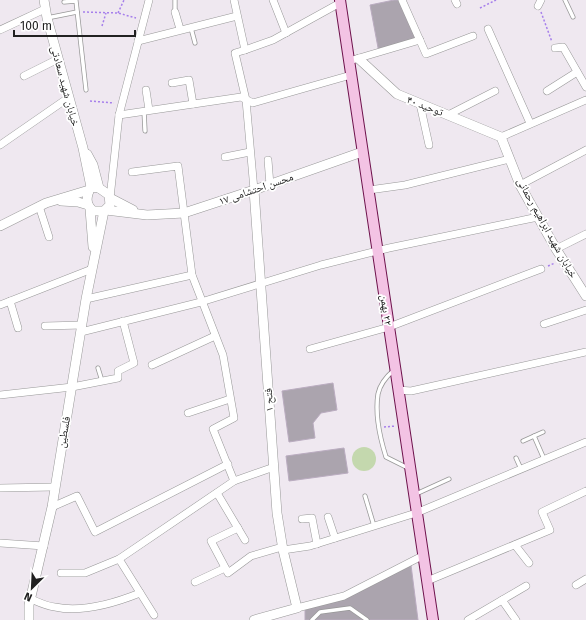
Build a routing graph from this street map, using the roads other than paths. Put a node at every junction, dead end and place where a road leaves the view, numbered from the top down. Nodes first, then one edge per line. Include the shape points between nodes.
1 (149, 0) edge
2 (175, 0) edge
3 (234, 0) edge
4 (273, 0) edge
5 (402, 0) edge
6 (566, 0) edge
7 (64, 2) dead end
8 (340, 2) edge
9 (45, 4) edge
10 (77, 12) junction
11 (175, 12) joint
12 (237, 16) junction
13 (573, 17) dead end
14 (47, 18) junction
15 (191, 26) junction
16 (180, 29) junction
17 (488, 29) dead end
18 (0, 30) edge
19 (286, 33) junction
20 (473, 36) dead end
21 (420, 40) junction
22 (138, 41) junction
23 (195, 43) dead end
24 (554, 48) road end
25 (245, 50) junction
26 (58, 58) junction
27 (354, 60) junction
28 (577, 72) junction
29 (24, 76) dead end
30 (351, 76) junction
31 (172, 83) dead end
32 (586, 87) edge
33 (86, 90) dead end
34 (146, 90) dead end
35 (495, 91) dead end
36 (547, 91) dead end
37 (68, 98) junction
38 (246, 100) junction
39 (586, 100) edge
40 (193, 104) junction
41 (420, 104) junction
42 (146, 111) junction
43 (448, 114) junction
44 (119, 115) junction
45 (530, 123) junction
46 (145, 131) dead end
47 (501, 137) junction
48 (0, 145) edge
49 (429, 145) dead end
50 (586, 150) edge
51 (250, 152) junction
52 (362, 152) junction
53 (225, 157) dead end
54 (510, 159) junction
55 (268, 160) dead end
56 (132, 172) dead end
57 (270, 185) junction
58 (520, 185) junction
59 (93, 188) junction
60 (254, 190) junction
61 (368, 190) junction
62 (110, 198) junction
63 (42, 204) junction
64 (89, 207) junction
65 (105, 211) junction
66 (184, 213) junction
67 (147, 215) junction
68 (538, 217) junction
69 (0, 226) edge
70 (586, 234) edge
71 (48, 237) dead end
72 (556, 249) junction
73 (378, 251) junction
74 (94, 257) junction
75 (541, 268) road end
76 (92, 269) junction
77 (192, 275) junction
78 (261, 283) junction
79 (586, 296) edge
80 (86, 299) junction
81 (10, 301) junction
82 (201, 302) junction
83 (0, 305) edge
84 (586, 310) edge
85 (123, 321) junction
86 (544, 324) dead end
87 (45, 326) dead end
88 (389, 327) junction
89 (18, 328) dead end
90 (82, 328) junction
91 (215, 336) junction
92 (310, 349) dead end
93 (586, 352) edge
94 (152, 365) dead end
95 (98, 368) dead end
96 (395, 370) junction
97 (102, 381) junction
98 (72, 387) junction
99 (398, 390) junction
100 (0, 394) edge
101 (230, 399) junction
102 (188, 413) dead end
103 (543, 432) dead end
104 (534, 436) junction
105 (524, 441) dead end
106 (586, 442) edge
107 (516, 458) dead end
108 (544, 460) junction
109 (228, 464) junction
110 (274, 467) junction
111 (409, 468) junction
112 (521, 469) junction
113 (449, 479) dead end
114 (234, 481) junction
115 (54, 487) junction
116 (0, 488) edge
117 (586, 491) edge
118 (217, 493) junction
119 (414, 495) junction
120 (365, 496) dead end
121 (52, 507) junction
122 (416, 513) junction
123 (328, 517) dead end
124 (302, 519) dead end
125 (374, 526) junction
126 (238, 528) junction
127 (335, 538) junction
128 (245, 540) dead end
129 (0, 544) edge
130 (317, 544) junction
131 (515, 545) junction
132 (44, 546) junction
133 (282, 548) junction
134 (424, 555) junction
135 (122, 556) junction
136 (529, 563) dead end
137 (225, 568) junction
138 (61, 573) dead end
139 (586, 579) edge
140 (426, 581) junction
141 (195, 582) dead end
142 (576, 585) dead end
143 (526, 586) dead end
144 (140, 593) junction
145 (502, 600) junction
146 (30, 602) junction
147 (297, 608) junction
148 (154, 615) dead end
149 (21, 620) edge
150 (29, 620) edge
151 (254, 620) edge
152 (312, 620) edge
153 (367, 620) edge
154 (433, 620) edge
155 (468, 620) edge
156 (516, 620) edge

1 - 22 street
2 - 11 lane
3 - 12 street
4 - 19 street
5 - 21 street
6 - 13 lane
7 - 10 lane via 76,1
8 - 19 street
8 - 27 main road, ٢٢ بهمن
9 - 14 street, خیابان شهید سعادتی
9 - 18 street
10 - 14 lane
10 - 33 lane
11 - 16 street
12 - 15 street
12 - 25 street
14 - 26 street, خیابان شهید سعادتی
15 - 16 street
15 - 23 lane
16 - 22 street
17 - 45 street
19 - 25 street via 260,46
20 - 21 street via 426,54
21 - 27 street
22 - 44 street
24 - 28 street via 562,47
25 - 38 street via 235,53
26 - 29 street
26 - 37 street, خیابان شهید سعادتی
27 - 30 main road, ٢٢ بهمن
27 - 41 street, توحید ۴۰ via 396,94
28 - 32 street
28 - 36 street
30 - 38 street via 253,103
30 - 52 main road, ٢٢ بهمن
31 - 40 street via 189,80
34 - 42 street
35 - 43 street
37 - 48 street
37 - 59 street, خیابان شهید سعادتی via 83,148 93,165
38 - 40 street via 241,96
38 - 51 street
39 - 45 street
40 - 42 street
41 - 43 street, توحید ۴۰
41 - 49 street
42 - 44 street
42 - 46 lane
43 - 47 street, توحید ۴۰
44 - 62 street
45 - 47 street
47 - 54 street, خیابان شهید ابراهیم رحمانی
50 - 58 street
51 - 53 street
51 - 60 street
52 - 57 street, محسن احتشامی ۱۷
52 - 61 main road, ٢٢ بهمن
54 - 58 street, خیابان شهید ابراهیم رحمانی
54 - 61 street via 405,185
55 - 57 street
56 - 66 street via 178,166
57 - 60 street, محسن احتشامی ۱۷
58 - 68 street, خیابان شهید ابراهیم رحمانی
59 - 62 street via 106,192
59 - 63 street
59 - 64 street via 87,197
60 - 66 street, محسن احتشامی ۱۷
60 - 78 street, فتح ۱
61 - 73 main road, ٢٢ بهمن
62 - 65 street via 110,205
62 - 67 street, محسن احتشامی ۱۷
63 - 64 street via 67,201
63 - 69 street
63 - 71 street
64 - 65 street via 96,212
64 - 74 street
65 - 67 street, محسن احتشامی ۱۷
65 - 74 street
66 - 67 street, محسن احتشامی ۱۷
66 - 77 street
68 - 72 street, خیابان شهید ابراهیم رحمانی
68 - 73 street
70 - 72 street
72 - 79 street, خیابان شهید ابراهیم رحمانی
73 - 78 street
73 - 88 main road, ٢٢ بهمن
74 - 76 street, فلسطین
75 - 88 street
76 - 80 street, فلسطین
76 - 81 street
77 - 80 street
77 - 82 street
78 - 82 street
78 - 110 street, فتح ۱
80 - 90 street, فلسطین
81 - 83 street
81 - 89 street
82 - 85 street
82 - 91 street
84 - 86 street
85 - 90 street
85 - 97 street via 134,363 118,372 118,378
87 - 90 street
88 - 92 street
88 - 96 main road, ٢٢ بهمن
90 - 98 street, فلسطین
91 - 94 street
91 - 101 street via 226,367
93 - 99 street via 411,391
95 - 97 lane
96 - 99 main road, ٢٢ بهمن
96 - 111 lane via 386,377 378,393 378,416 386,457
97 - 98 street
98 - 100 street
98 - 115 street, فلسطین
99 - 111 main road, ٢٢ بهمن
101 - 102 street
101 - 109 street via 234,418 212,429
103 - 104 lane
104 - 105 lane
104 - 108 lane
106 - 108 street
107 - 112 lane
108 - 112 street
109 - 114 street
109 - 121 street via 95,532 77,496
110 - 114 street
110 - 133 street, فتح ۱
111 - 119 main road, ٢٢ بهمن
112 - 122 street
113 - 119 lane
114 - 118 street
115 - 116 street
115 - 121 street, فلسطین
117 - 131 street via 542,512 550,530
118 - 126 street
118 - 135 street
119 - 122 main road, ٢٢ بهمن
120 - 125 lane
121 - 132 street, فلسطین
122 - 125 street
122 - 134 main road, ٢٢ بهمن
123 - 127 street
124 - 130 street via 312,518
125 - 127 street
126 - 128 street
126 - 137 street via 211,541
127 - 130 street
129 - 132 street
130 - 133 street
131 - 136 street
131 - 140 street
132 - 146 street, فلسطین
133 - 137 street via 251,556 228,573
133 - 147 street, فتح ۱
134 - 140 main road, ٢٢ بهمن
134 - 147 street via 344,596
135 - 138 street via 85,573
135 - 144 street
137 - 141 street
139 - 142 street
140 - 154 main road, ٢٢ بهمن
143 - 145 street
144 - 146 street via 108,603 76,608
144 - 148 street
145 - 155 street
145 - 156 street
146 - 149 street, فلسطین
146 - 150 street, فلسطین
147 - 151 street
152 - 153 lane via 320,612 350,608

